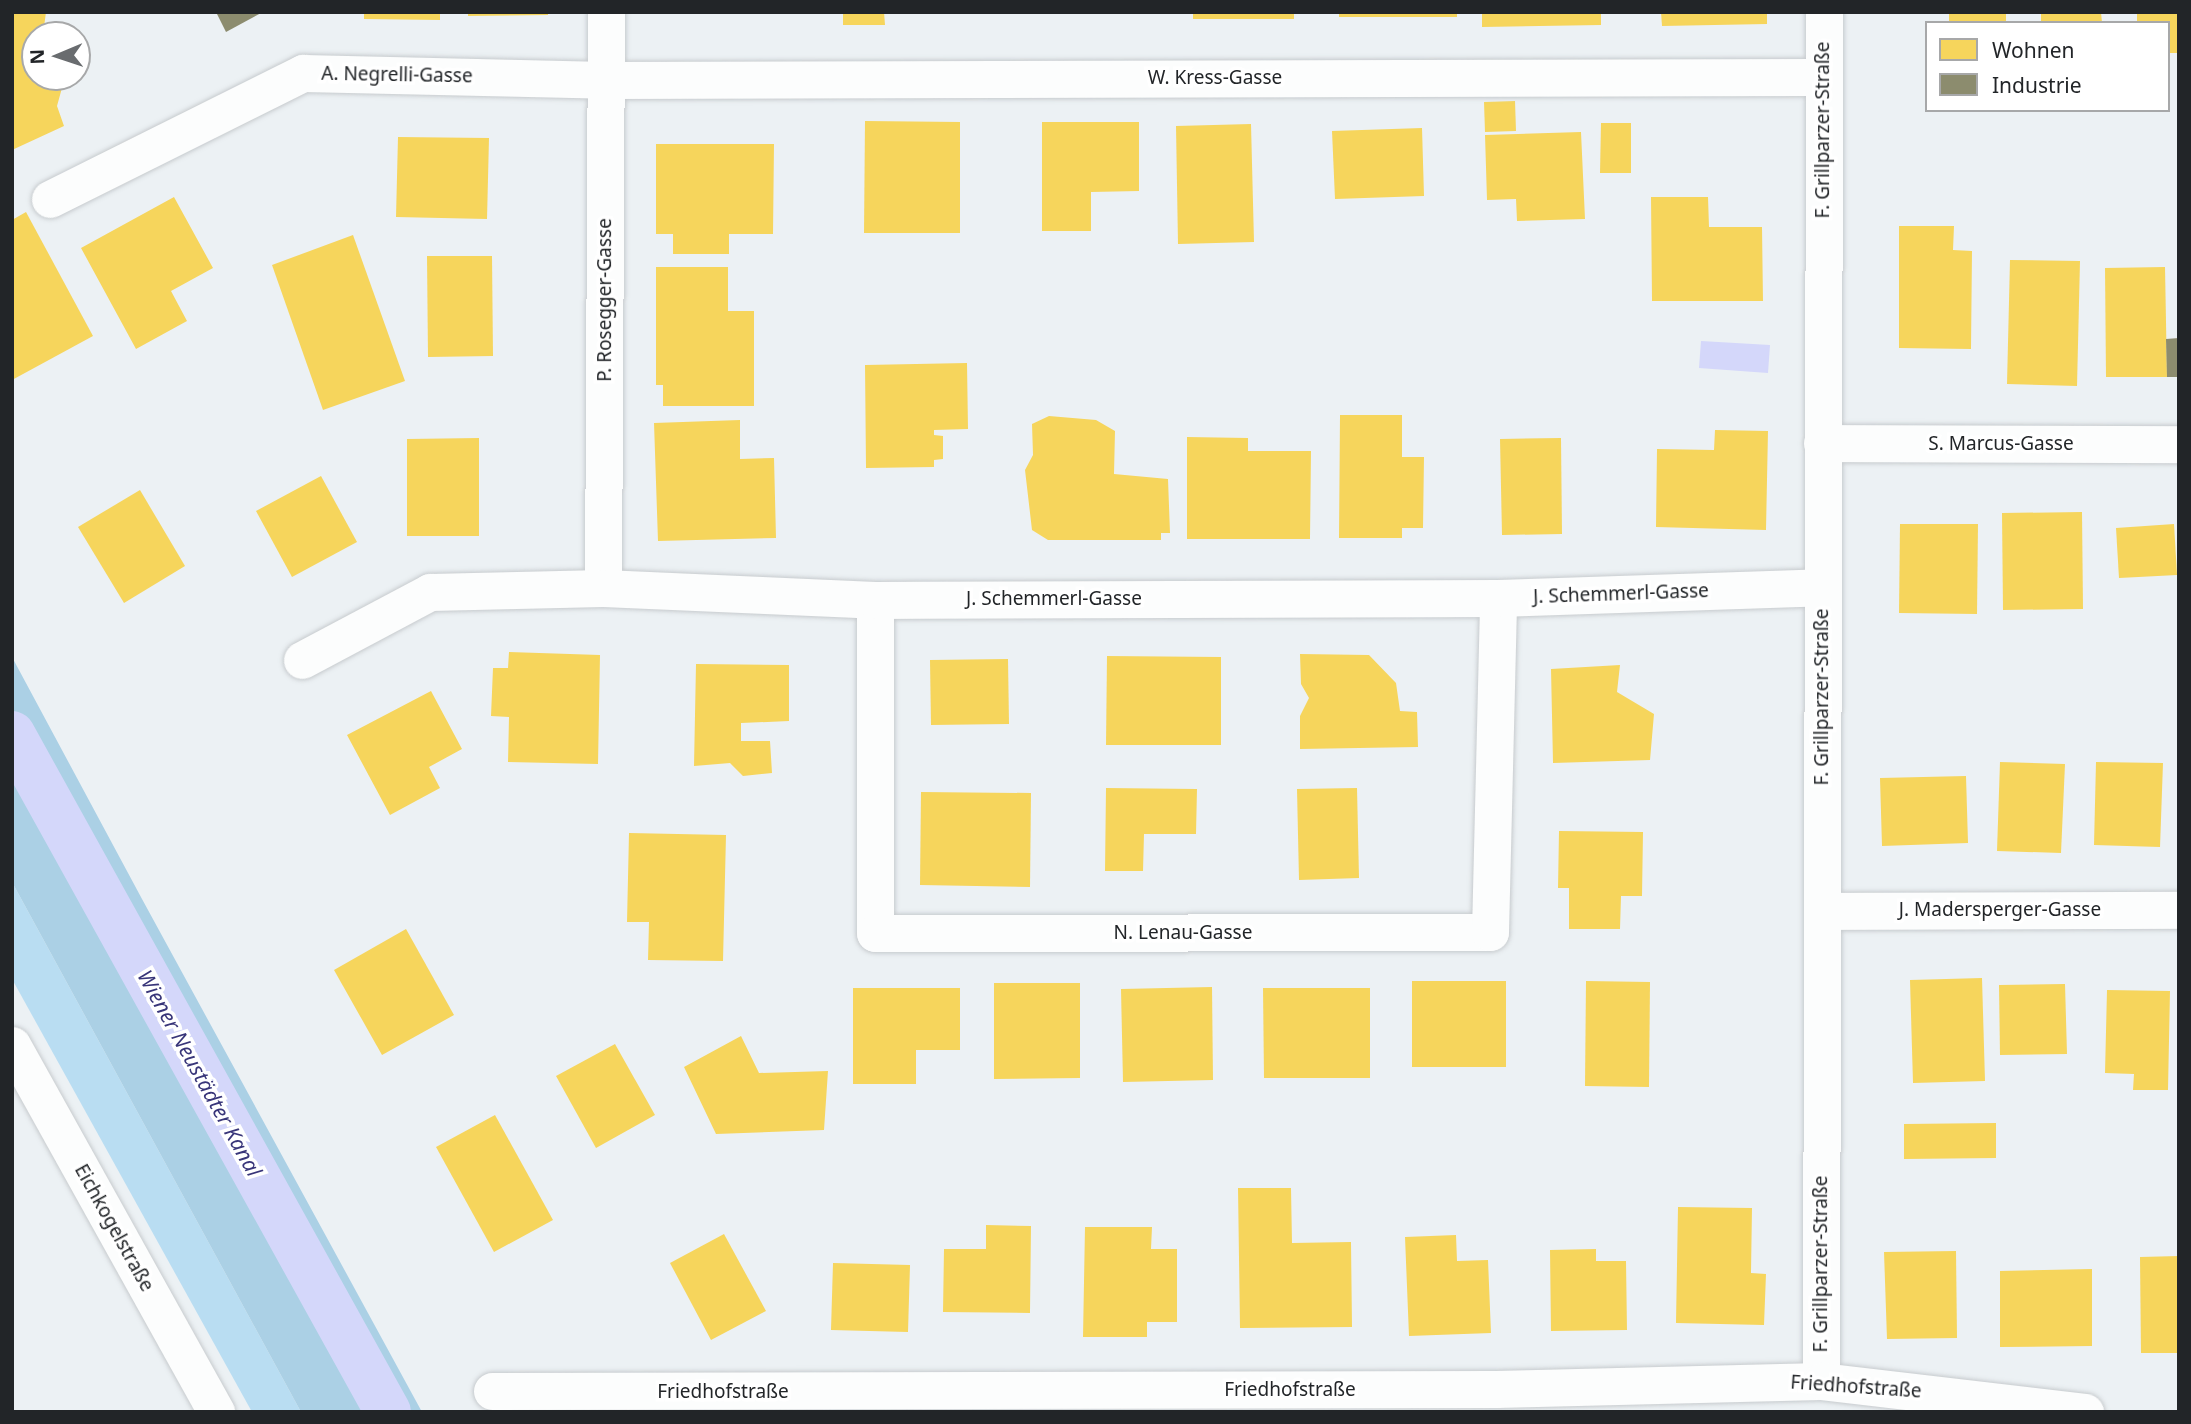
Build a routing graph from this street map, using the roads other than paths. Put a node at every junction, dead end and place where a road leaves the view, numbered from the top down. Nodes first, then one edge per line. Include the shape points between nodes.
1 (606, 12) edge
2 (1824, 12) edge
3 (1824, 77) junction
4 (606, 80) junction
5 (50, 199) dead end
6 (1822, 443) junction
7 (2179, 444) edge
8 (603, 587) junction
9 (1822, 587) junction
10 (1498, 598) junction
11 (875, 600) junction
12 (302, 660) dead end
13 (2179, 910) edge
14 (1822, 911) junction
15 (12, 1045) edge
16 (1821, 1381) junction
17 (492, 1391) dead end
18 (1496, 1400) edge
19 (216, 1412) edge
20 (2085, 1412) edge

1 - 4 street, P. Rosegger-Gasse
2 - 3 street, F. Grillparzer-Straße
3 - 4 street, W. Kress-Gasse
3 - 6 street, F. Grillparzer-Straße
4 - 5 street, A. Negrelli-Gasse via 303,73
4 - 8 street, P. Rosegger-Gasse
6 - 7 street, S. Marcus-Gasse
6 - 9 street, F. Grillparzer-Straße
8 - 11 street, J. Schemmerl-Gasse
8 - 12 street, J. Schemmerl-Gasse via 430,592
9 - 10 street, J. Schemmerl-Gasse
9 - 14 street, F. Grillparzer-Straße
10 - 11 street, J. Schemmerl-Gasse
10 - 11 street, N. Lenau-Gasse via 1490,932 875,933
13 - 14 street, J. Madersperger-Gasse
14 - 16 street, F. Grillparzer-Straße
15 - 19 street, Eichkogelstraße
16 - 18 street, Friedhofstraße
16 - 20 street, Friedhofstraße
17 - 18 street, Friedhofstraße

